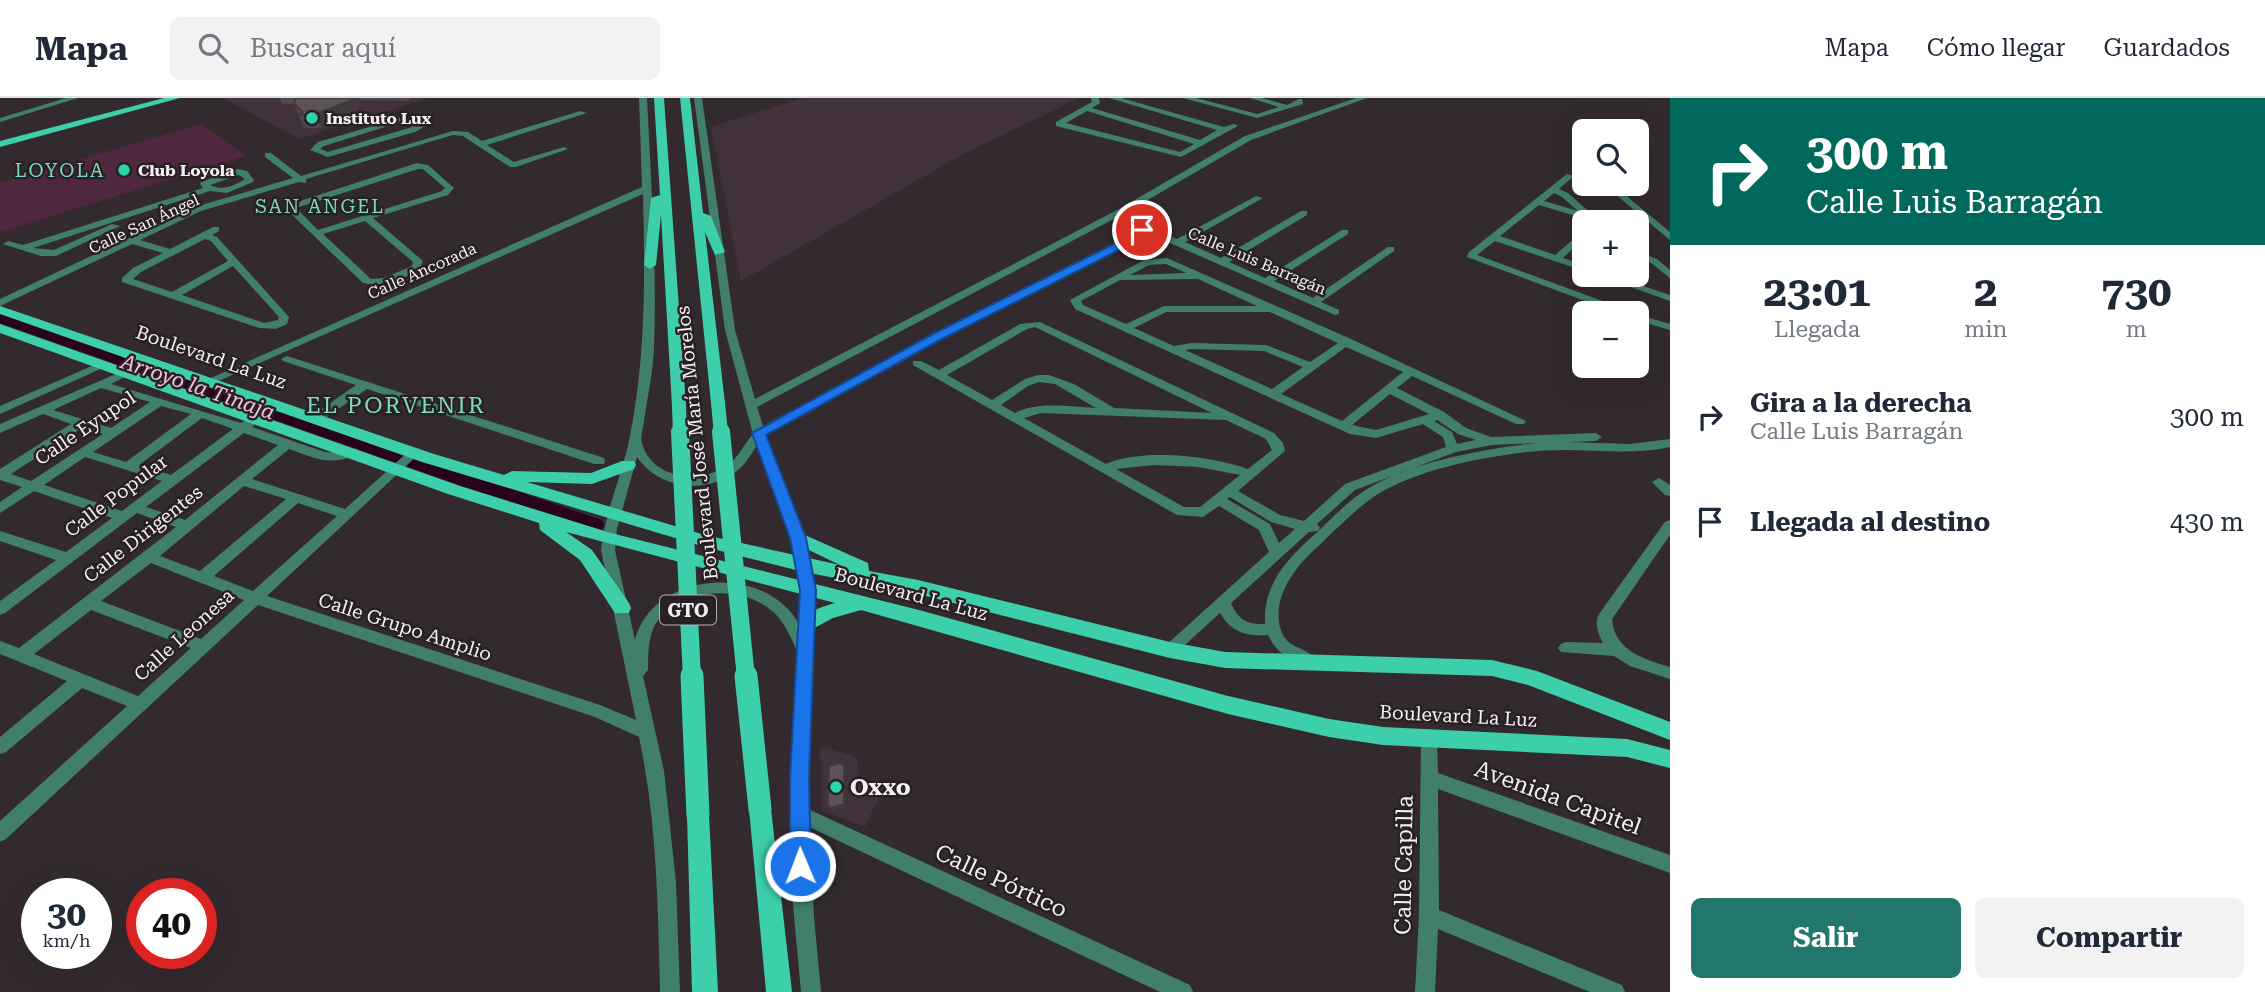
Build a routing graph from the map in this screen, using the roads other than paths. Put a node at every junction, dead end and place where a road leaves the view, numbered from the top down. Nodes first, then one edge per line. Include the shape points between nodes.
1 (74, 98) edge
2 (159, 98) edge
3 (175, 98) edge
4 (643, 98) edge
5 (659, 98) edge
6 (685, 98) edge
7 (698, 98) edge
8 (1095, 98) edge
9 (1113, 98) edge
10 (1187, 98) edge
11 (1254, 98) edge
12 (1363, 98) edge
13 (1288, 103) edge
14 (1087, 109) junction
15 (583, 113) dead end
16 (0, 120) edge
17 (1234, 126) dead end
18 (1224, 129) junction
19 (465, 134) junction
20 (0, 141) edge
21 (1201, 143) junction
22 (481, 144) junction
23 (362, 145) junction
24 (564, 149) dead end
25 (268, 155) dead end
26 (377, 158) junction
27 (351, 165) junction
28 (664, 175) junction
29 (1570, 176) dead end
30 (301, 179) junction
31 (368, 181) junction
32 (208, 188) dead end
33 (646, 189) junction
34 (1553, 190) junction
35 (696, 192) junction
36 (1623, 196) edge
37 (1631, 196) edge
38 (1259, 198) dead end
39 (1537, 202) junction
40 (1582, 210) edge
41 (139, 212) junction
42 (1304, 213) dead end
43 (1572, 214) edge
44 (367, 218) junction
45 (171, 223) junction
46 (1663, 226) edge
47 (216, 229) dead end
48 (1345, 232) dead end
49 (317, 233) junction
50 (207, 236) junction
51 (1493, 237) junction
52 (1670, 237) edge
53 (133, 241) junction
54 (1176, 243) junction
55 (8, 244) dead end
56 (1572, 244) edge
57 (23, 248) junction
58 (1391, 249) dead end
59 (172, 252) junction
60 (719, 252) junction
61 (1556, 259) junction
62 (1649, 259) edge
63 (1222, 262) junction
64 (232, 263) junction
65 (1572, 264) edge
66 (650, 265) junction
67 (1670, 275) edge
68 (1201, 276) junction
69 (1118, 278) junction
70 (1267, 281) junction
71 (1636, 287) edge
72 (173, 296) junction
73 (1670, 299) edge
74 (1593, 301) edge
75 (1314, 302) junction
76 (1, 308) edge
77 (1277, 309) junction
78 (1335, 312) dead end
79 (1649, 321) edge
80 (1128, 327) junction
81 (1670, 327) edge
82 (0, 328) edge
83 (1347, 341) junction
84 (1175, 349) junction
85 (287, 359) dead end
86 (918, 363) dead end
87 (101, 365) junction
88 (1310, 366) junction
89 (1411, 371) junction
90 (125, 373) junction
91 (939, 375) junction
92 (210, 381) junction
93 (99, 384) junction
94 (366, 384) junction
95 (1390, 389) junction
96 (1273, 394) junction
97 (159, 402) junction
98 (750, 406) junction
99 (992, 406) junction
100 (0, 410) edge
101 (41, 410) junction
102 (1113, 412) junction
103 (200, 413) junction
104 (1440, 415) junction
105 (1227, 417) junction
106 (317, 418) junction
107 (1014, 418) junction
108 (1425, 419) junction
109 (1520, 421) dead end
110 (251, 422) junction
111 (81, 423) junction
112 (1343, 426) junction
113 (0, 429) edge
114 (1462, 431) junction
115 (113, 433) junction
116 (759, 433) junction
117 (1448, 435) junction
118 (1597, 437) dead end
119 (1492, 441) junction
120 (635, 442) junction
121 (288, 443) junction
122 (1670, 443) edge
123 (1452, 449) junction
124 (1511, 450) junction
125 (353, 452) junction
126 (84, 453) junction
127 (405, 461) junction
128 (599, 461) dead end
129 (628, 465) junction
130 (129, 466) junction
131 (1105, 469) junction
132 (1250, 474) junction
133 (0, 475) edge
134 (484, 475) junction
135 (173, 480) junction
136 (243, 481) junction
137 (1659, 482) dead end
138 (33, 486) junction
139 (1670, 492) edge
140 (1224, 495) junction
141 (295, 499) junction
142 (0, 508) edge
143 (136, 508) junction
144 (526, 513) junction
145 (346, 514) junction
146 (615, 514) junction
147 (124, 517) junction
148 (1270, 523) junction
149 (1308, 525) junction
150 (1670, 525) edge
151 (187, 526) junction
152 (1324, 534) junction
153 (0, 536) edge
154 (798, 538) junction
155 (609, 539) junction
156 (1277, 554) junction
157 (149, 557) junction
158 (67, 558) junction
159 (804, 565) junction
160 (202, 578) junction
161 (918, 587) junction
162 (808, 590) junction
163 (255, 598) junction
164 (87, 602) junction
165 (863, 603) junction
166 (1224, 604) junction
167 (622, 608) junction
168 (0, 609) edge
169 (805, 626) junction
170 (1272, 629) junction
171 (203, 646) junction
172 (0, 647) edge
173 (1566, 648) dead end
174 (1170, 650) junction
175 (1617, 650) junction
176 (804, 653) junction
177 (21, 655) junction
178 (1323, 664) junction
179 (1670, 673) edge
180 (80, 680) junction
181 (139, 704) junction
182 (643, 710) junction
183 (1670, 731) edge
184 (648, 733) junction
185 (1429, 738) junction
186 (0, 747) edge
187 (1670, 758) edge
188 (1430, 778) junction
189 (799, 814) junction
190 (0, 833) edge
191 (1670, 864) edge
192 (1429, 916) junction
193 (670, 992) edge
194 (705, 992) edge
195 (779, 992) edge
196 (811, 992) edge
197 (1183, 992) edge
198 (1425, 992) edge
199 (1615, 992) edge

1 - 16 street
2 - 20 main road
3 - 20 main road
4 - 33 street
5 - 28 main road, Boulevard José María Morelos / GTO
6 - 35 main road, Boulevard José María Morelos / GTO
7 - 60 street
8 - 14 street via 1096,103
9 - 18 street
10 - 13 street via 1253,116
11 - 13 street
12 - 98 street via 1248,138 1122,211
14 - 21 street
14 - 21 street via 1059,125 1174,154 1184,154
15 - 22 street
17 - 18 street
18 - 21 street
19 - 22 street
19 - 26 street, Calle San Ángel
19 - 26 street, Calle San Ángel via 453,132
22 - 24 street via 513,165
23 - 23 street via 418,128 423,125 406,118 314,150 328,155
23 - 26 street
25 - 30 street
26 - 27 street, Calle San Ángel
27 - 30 street, Calle San Ángel
27 - 31 street
28 - 66 main road via 658,187
28 - 194 main road, Boulevard José María Morelos / GTO, bridge
29 - 34 street
30 - 45 street, Calle San Ángel
31 - 44 street via 421,166 450,188
31 - 49 street via 291,207
32 - 41 street
33 - 66 street
33 - 92 street, Calle Ancorada
34 - 39 street
34 - 40 street
35 - 60 main road
35 - 195 main road, Boulevard José María Morelos / GTO, bridge
36 - 46 street
37 - 46 street
38 - 54 street
39 - 43 street
39 - 51 street
41 - 45 street
41 - 57 street
41 - 57 street via 56,253
42 - 63 street
44 - 49 street
44 - 49 street via 418,261 417,267 372,283
45 - 53 street, Calle San Ángel
46 - 52 street
47 - 50 street
48 - 70 street
50 - 59 street
50 - 64 street
51 - 61 street
51 - 74 street via 1472,257
53 - 59 street
53 - 76 street, Calle San Ángel
54 - 63 street, Calle Luis Barragán
54 - 116 street, Calle Luis Barragán via 1150,232 1135,232 1115,247
55 - 57 street
56 - 61 street
58 - 75 street
59 - 72 street via 125,280
60 - 98 street via 730,330
61 - 65 street
62 - 67 street
63 - 70 street, Calle Luis Barragán
64 - 72 street
64 - 72 street via 284,317 283,322 263,326
66 - 120 street via 648,351
68 - 69 street
68 - 69 street via 1156,260
68 - 77 street
69 - 80 street via 1075,300
70 - 75 street, Calle Luis Barragán
71 - 73 street
75 - 78 street, Calle Luis Barragán
76 - 92 main road, Boulevard La Luz
77 - 80 street via 1164,309
77 - 83 street
79 - 81 street
80 - 84 street
82 - 87 main road, Boulevard La Luz
83 - 88 street
83 - 89 street
84 - 88 street via 1266,348
84 - 96 street
85 - 94 street
86 - 91 street
87 - 90 main road, Boulevard La Luz
87 - 100 street
88 - 96 street
89 - 95 street
89 - 109 street
90 - 93 street
90 - 110 main road, Boulevard La Luz
91 - 99 street
91 - 105 street via 1036,324
92 - 106 main road, Boulevard La Luz
93 - 97 street
93 - 101 street
94 - 106 street
94 - 128 street
95 - 104 street
95 - 112 street
96 - 112 street
97 - 103 street
97 - 115 street, Calle Eyupol
98 - 116 street
99 - 102 street via 1041,378
99 - 107 street
101 - 111 street
101 - 113 street
102 - 105 street
102 - 107 street via 1036,409
103 - 110 street
103 - 130 street
104 - 108 street
104 - 114 street
105 - 132 street via 1270,436 1279,447
106 - 127 main road, Boulevard La Luz
107 - 131 street
108 - 112 street via 1376,434
108 - 117 street
110 - 121 street
110 - 125 main road, Boulevard La Luz
110 - 135 street, Calle Popular
111 - 115 street
111 - 133 street
114 - 117 street
114 - 119 street
115 - 126 street, Calle Eyupol
116 - 120 street via 733,469 693,481 673,480 652,469
116 - 154 street
117 - 123 street
118 - 119 street
119 - 123 street
119 - 124 street
120 - 129 street
121 - 125 street via 329,457
121 - 136 street, Calle Dirigentes
122 - 124 street via 1630,449 1564,446
123 - 149 street via 1350,487
124 - 152 street via 1383,486
125 - 127 main road, Boulevard La Luz
126 - 130 street
126 - 138 street, Calle Eyupol
127 - 134 main road, Boulevard La Luz
127 - 144 main road, Boulevard La Luz
127 - 145 street, Calle Leonesa
129 - 134 main road via 582,480
129 - 146 street
130 - 135 street
131 - 132 street via 1123,461 1196,463
131 - 140 street via 1182,512 1203,512
132 - 140 street
133 - 138 street
134 - 146 main road, Boulevard La Luz
135 - 143 street, Calle Popular
136 - 141 street
136 - 151 street, Calle Dirigentes
137 - 139 street
138 - 142 street, Calle Eyupol
138 - 147 street
140 - 148 street
141 - 145 street
141 - 160 street
143 - 147 street, Calle Popular
143 - 151 street
144 - 155 main road, Boulevard La Luz
144 - 167 main road via 586,555
145 - 163 street, Calle Leonesa
146 - 155 street
146 - 159 main road, Boulevard La Luz
147 - 158 street, Calle Popular
148 - 149 street
148 - 156 street
149 - 152 street
149 - 156 street
150 - 175 street via 1604,618
151 - 157 street, Calle Dirigentes
152 - 170 street via 1279,581
153 - 158 street
154 - 159 street
154 - 161 main road via 843,561
155 - 162 main road, Boulevard La Luz
155 - 167 street via 608,559
156 - 166 street
157 - 160 street, Calle Grupo Amplio
157 - 164 street, Calle Dirigentes
158 - 168 street, Calle Popular
159 - 161 main road, Boulevard La Luz
159 - 162 street
160 - 163 street, Calle Grupo Amplio
161 - 174 main road, Boulevard La Luz
162 - 165 main road, Boulevard La Luz
162 - 169 street
163 - 171 street, Calle Leonesa
163 - 184 street, Calle Grupo Amplio via 600,712
164 - 171 street
164 - 177 street, Calle Dirigentes
165 - 169 main road via 840,606
165 - 185 main road, Boulevard La Luz via 1240,708 1329,728
166 - 170 street via 1237,626 1254,632
166 - 174 street
167 - 182 street
169 - 176 street
170 - 178 street via 1284,650
171 - 181 street, Calle Leonesa
172 - 177 street
173 - 175 street
174 - 178 main road, Boulevard La Luz via 1251,663
175 - 179 street via 1639,664
176 - 182 street via 784,613 770,601 739,590 687,593 654,614 646,629 640,656
176 - 189 street
177 - 180 street
178 - 183 main road, Boulevard La Luz via 1501,670
180 - 181 street
180 - 186 street
181 - 190 street, Calle Leonesa
182 - 184 street
184 - 193 street via 667,882
185 - 187 main road, Boulevard La Luz via 1627,748
185 - 188 street, Calle Capilla
188 - 191 street, Avenida Capitel
188 - 192 street, Calle Capilla
189 - 196 street
189 - 197 street, Calle Pórtico
192 - 198 street, Calle Capilla
192 - 199 street

